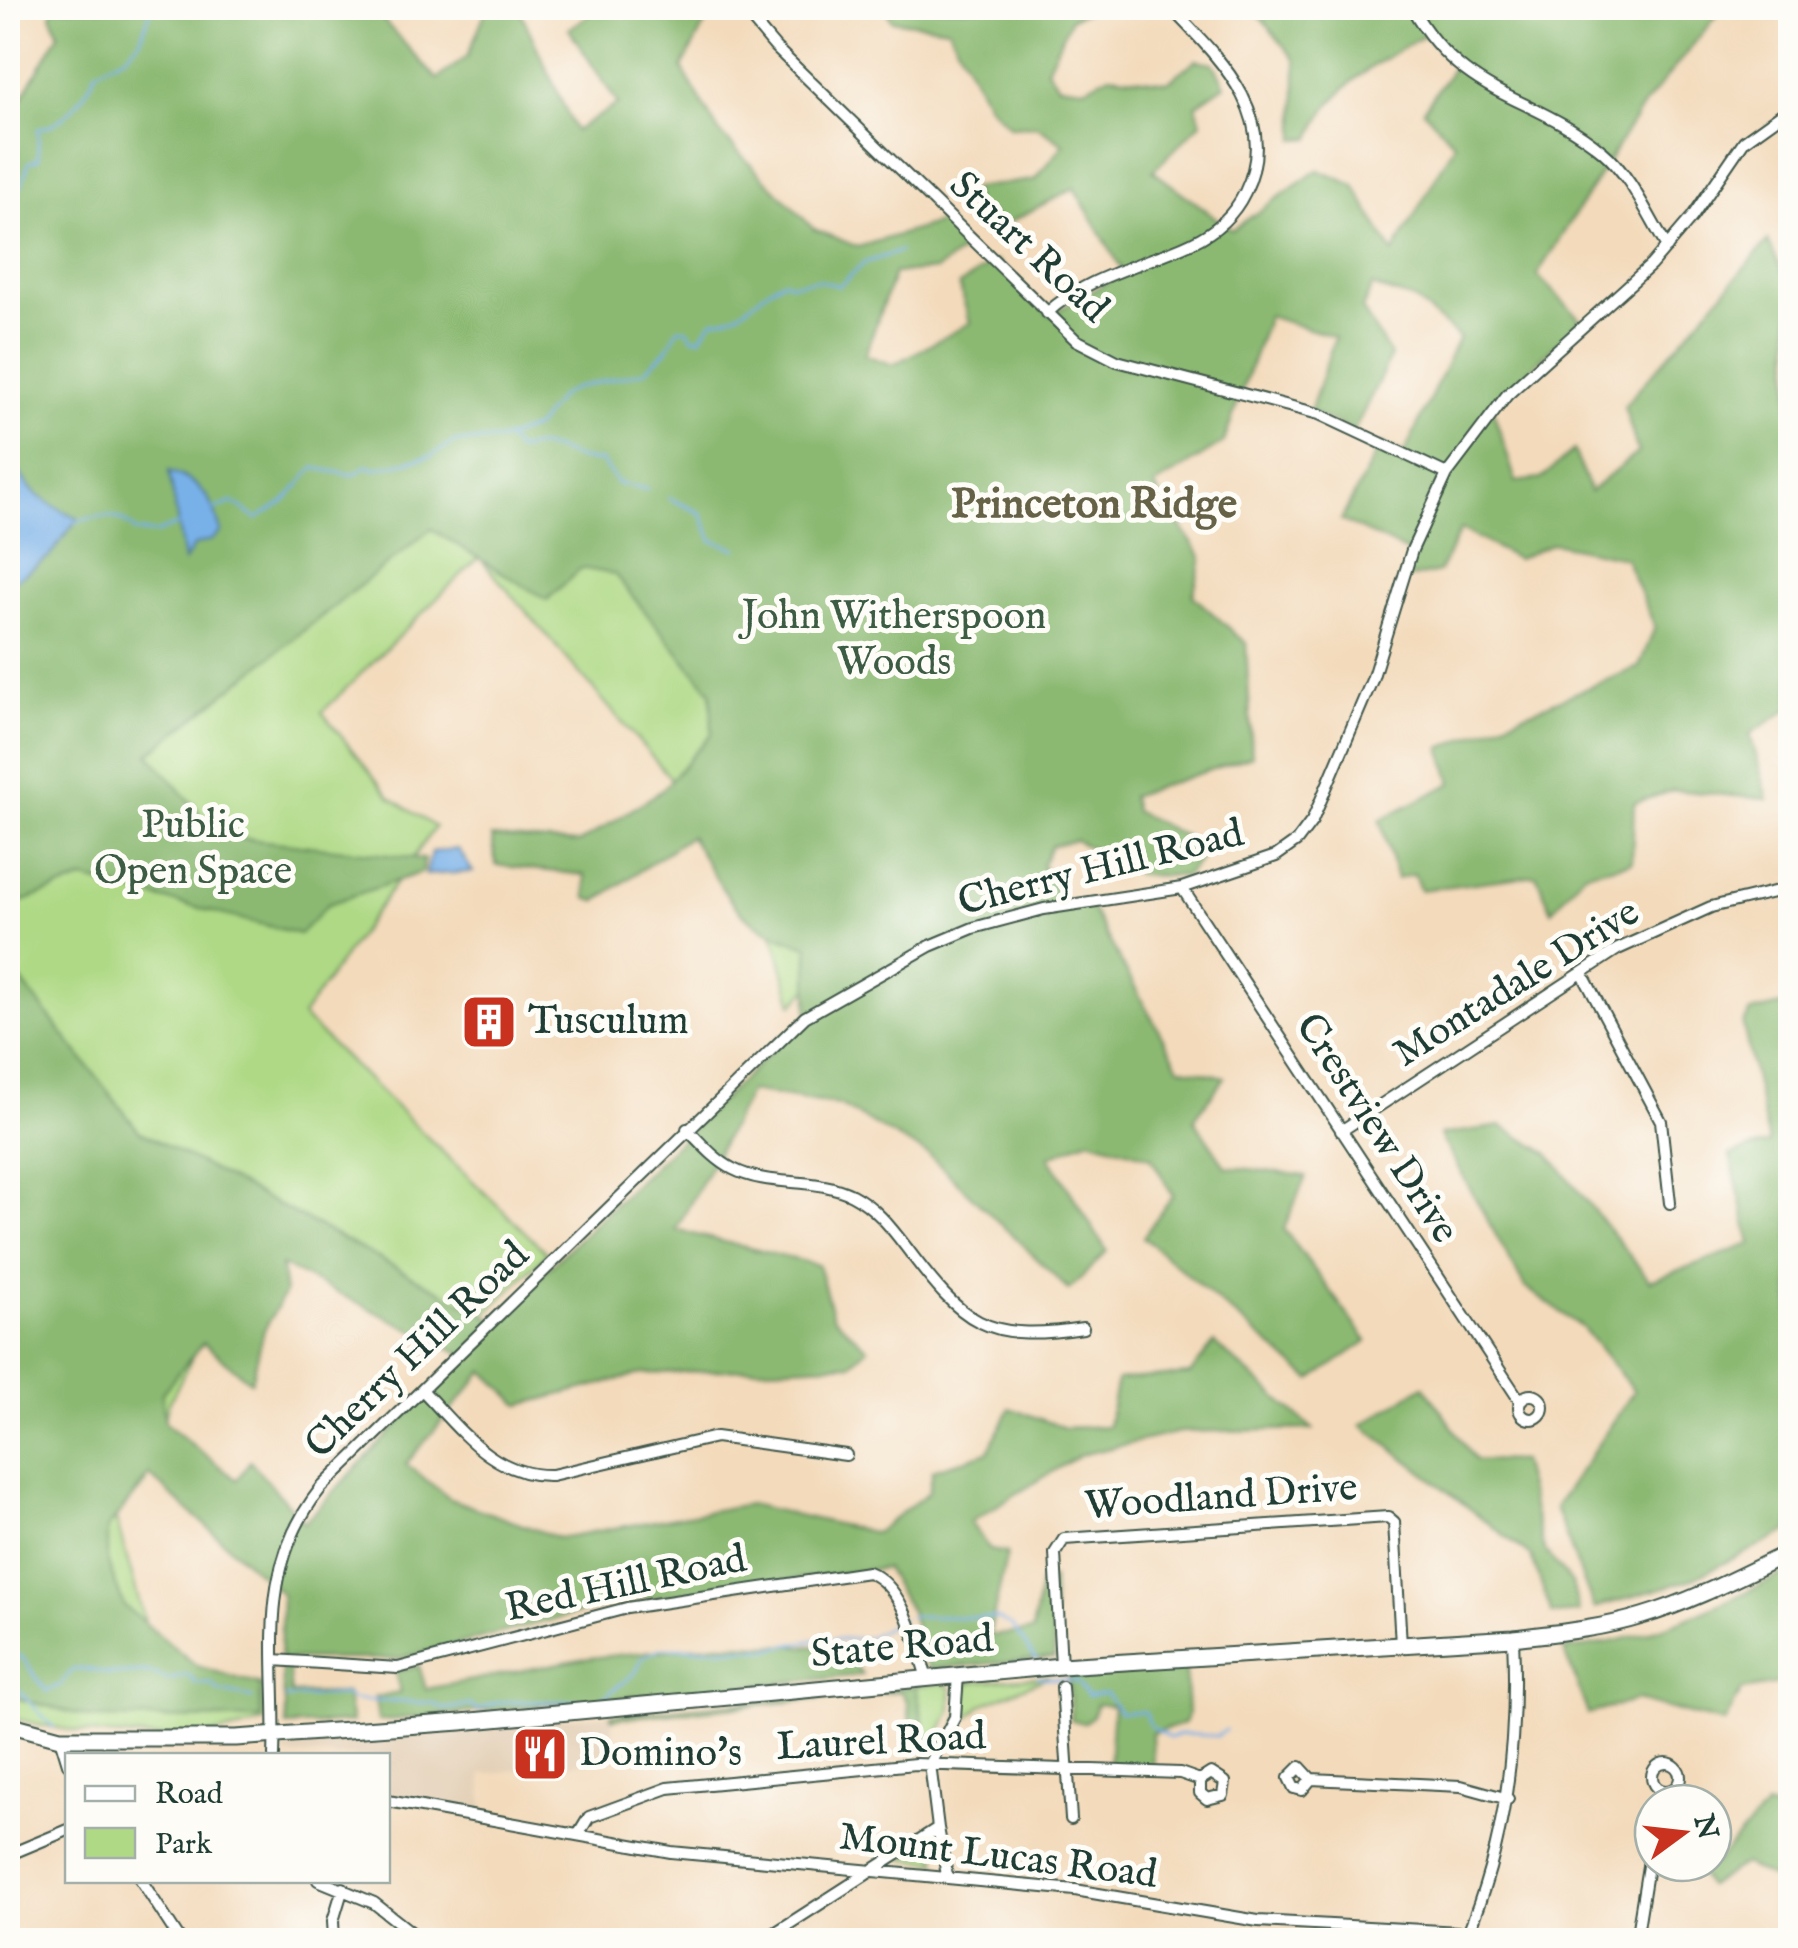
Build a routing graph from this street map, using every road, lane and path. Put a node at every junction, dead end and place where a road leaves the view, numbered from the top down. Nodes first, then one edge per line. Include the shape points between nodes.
1 (742, 8) edge
2 (1170, 8) edge
3 (1412, 8) edge
4 (1790, 108) edge
5 (1667, 247) junction
6 (1048, 313) junction
7 (1447, 474) junction
8 (1182, 888) junction
9 (1790, 888) edge
10 (1582, 974) junction
11 (687, 1129) junction
12 (1340, 1131) junction
13 (1670, 1203) dead end
14 (1083, 1328) dead end
15 (422, 1390) junction
16 (1520, 1401) dead end
17 (846, 1454) dead end
18 (1790, 1552) edge
19 (1513, 1638) junction
20 (1401, 1644) junction
21 (274, 1660) junction
22 (1061, 1666) junction
23 (958, 1675) junction
24 (927, 1678) junction
25 (1062, 1687) dead end
26 (8, 1724) edge
27 (275, 1734) junction
28 (60, 1738) junction
29 (274, 1753) edge
30 (65, 1754) edge
31 (930, 1764) junction
32 (1068, 1770) junction
33 (1312, 1779) dead end
34 (1200, 1780) dead end
35 (1508, 1799) junction
36 (390, 1802) edge
37 (1071, 1819) dead end
38 (938, 1828) junction
39 (65, 1831) edge
40 (578, 1835) junction
41 (8, 1855) edge
42 (873, 1870) junction
43 (946, 1875) junction
44 (143, 1883) edge
45 (327, 1883) edge
46 (1645, 1883) edge
47 (343, 1888) junction
48 (1467, 1937) edge
49 (180, 1940) edge
50 (334, 1940) edge
51 (421, 1940) edge
52 (764, 1940) edge
53 (1606, 1940) edge
54 (1636, 1940) edge

1 - 6 street, Stuart Road
2 - 6 street via 1215,54 1246,100 1256,142 1249,183 1227,219 1206,236 1079,290
3 - 5 street via 1445,53 1476,80 1611,159
4 - 5 street, Cherry Hill Road via 1731,155
5 - 7 street, Cherry Hill Road via 1507,395
6 - 7 street, Stuart Road via 1102,354 1319,414
7 - 8 street, Cherry Hill Road via 1412,550 1372,680 1305,832 1276,856
8 - 11 street, Cherry Hill Road via 1018,914 930,946 805,1017
8 - 12 street, Crestview Drive
9 - 10 street, Montadale Drive via 1680,919
10 - 12 street, Montadale Drive
10 - 13 street via 1661,1121
11 - 14 street via 733,1170 823,1186 865,1203 945,1299 978,1324 1030,1335
11 - 15 street, Cherry Hill Road
12 - 16 street, Crestview Drive
15 - 17 street via 484,1453 528,1474 716,1437
15 - 21 street, Cherry Hill Road via 321,1488 298,1521 276,1577
18 - 19 highway, State Road via 1642,1616
19 - 20 highway, State Road
19 - 35 street
20 - 22 highway, State Road
20 - 22 street, Woodland Drive via 1394,1522 1388,1517 1069,1537 1055,1553
21 - 24 street, Red Hill Road via 398,1668 627,1608 868,1572 882,1580 905,1614
21 - 27 street, Cherry Hill Road
22 - 23 highway, State Road
23 - 24 highway, State Road
23 - 31 street via 955,1717
24 - 27 highway, State Road
25 - 32 street
26 - 28 highway, State Road
27 - 28 highway, State Road
27 - 29 street, Cherry Hill Road
28 - 30 street
31 - 32 street, Laurel Road
31 - 38 street
31 - 40 street, Laurel Road via 668,1788 589,1817
32 - 34 street, Laurel Road
32 - 37 street
33 - 35 street via 1461,1786
35 - 48 street
36 - 40 street, Mount Lucas Road
38 - 42 street
38 - 43 street
39 - 41 street
40 - 42 street, Mount Lucas Road via 671,1852
42 - 43 street, Mount Lucas Road
42 - 52 street
43 - 48 street, Mount Lucas Road via 1258,1921
44 - 49 street
45 - 47 street
46 - 54 street
47 - 50 street
47 - 51 street
48 - 53 street, Mount Lucas Road

